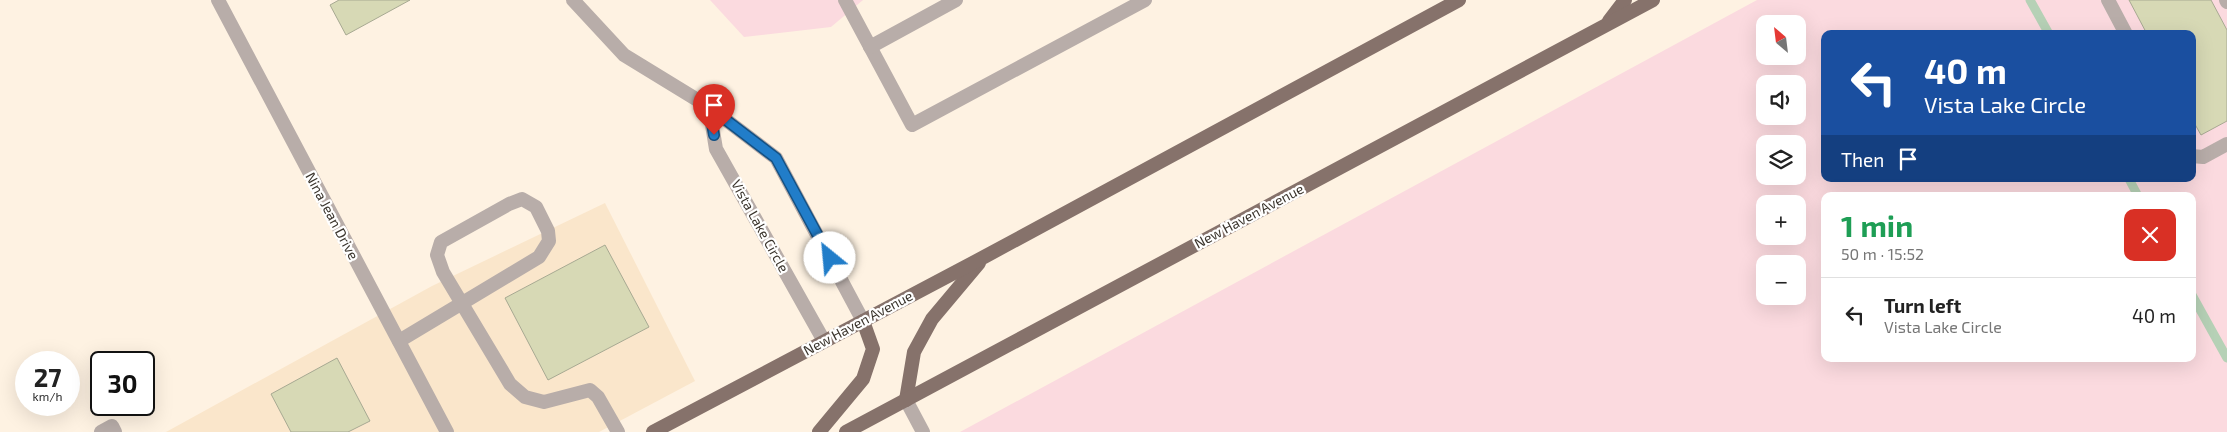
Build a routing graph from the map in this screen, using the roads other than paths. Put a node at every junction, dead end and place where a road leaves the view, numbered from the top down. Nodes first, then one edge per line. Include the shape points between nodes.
1 (218, 0) edge
2 (573, 0) edge
3 (845, 0) edge
4 (956, 0) edge
5 (1145, 0) edge
6 (1459, 0) edge
7 (1625, 0) edge
8 (1654, 0) edge
9 (2108, 0) edge
10 (1607, 24) junction
11 (2124, 30) edge
12 (870, 47) junction
13 (709, 107) junction
14 (2227, 144) edge
15 (2196, 156) edge
16 (984, 257) junction
17 (462, 304) junction
18 (863, 321) junction
19 (399, 341) junction
20 (824, 341) junction
21 (906, 400) junction
22 (102, 432) edge
23 (115, 432) edge
24 (447, 432) edge
25 (618, 432) edge
26 (653, 432) edge
27 (819, 432) edge
28 (846, 432) edge
29 (923, 432) edge

1 - 19 street, Nina Jean Drive
2 - 13 street via 624,55
3 - 12 street
4 - 12 street
5 - 12 street via 912,125
6 - 16 main road, New Haven Avenue
7 - 10 main road
8 - 10 main road, New Haven Avenue
9 - 11 street
10 - 21 main road, New Haven Avenue
13 - 18 street via 776,158
13 - 20 street, Vista Lake Circle via 716,148
14 - 15 street via 2203,157
16 - 18 main road, New Haven Avenue
16 - 21 main road via 927,327 914,352
17 - 17 street via 539,257 549,241 548,231 536,207 522,198 441,242 437,255
17 - 19 street
17 - 25 street via 510,384 525,397 544,402 590,390 598,397
18 - 20 main road, New Haven Avenue
18 - 27 main road via 872,349 863,379
19 - 24 street, Nina Jean Drive
20 - 26 main road, New Haven Avenue
21 - 28 main road, New Haven Avenue
21 - 29 street
22 - 23 street via 112,426

